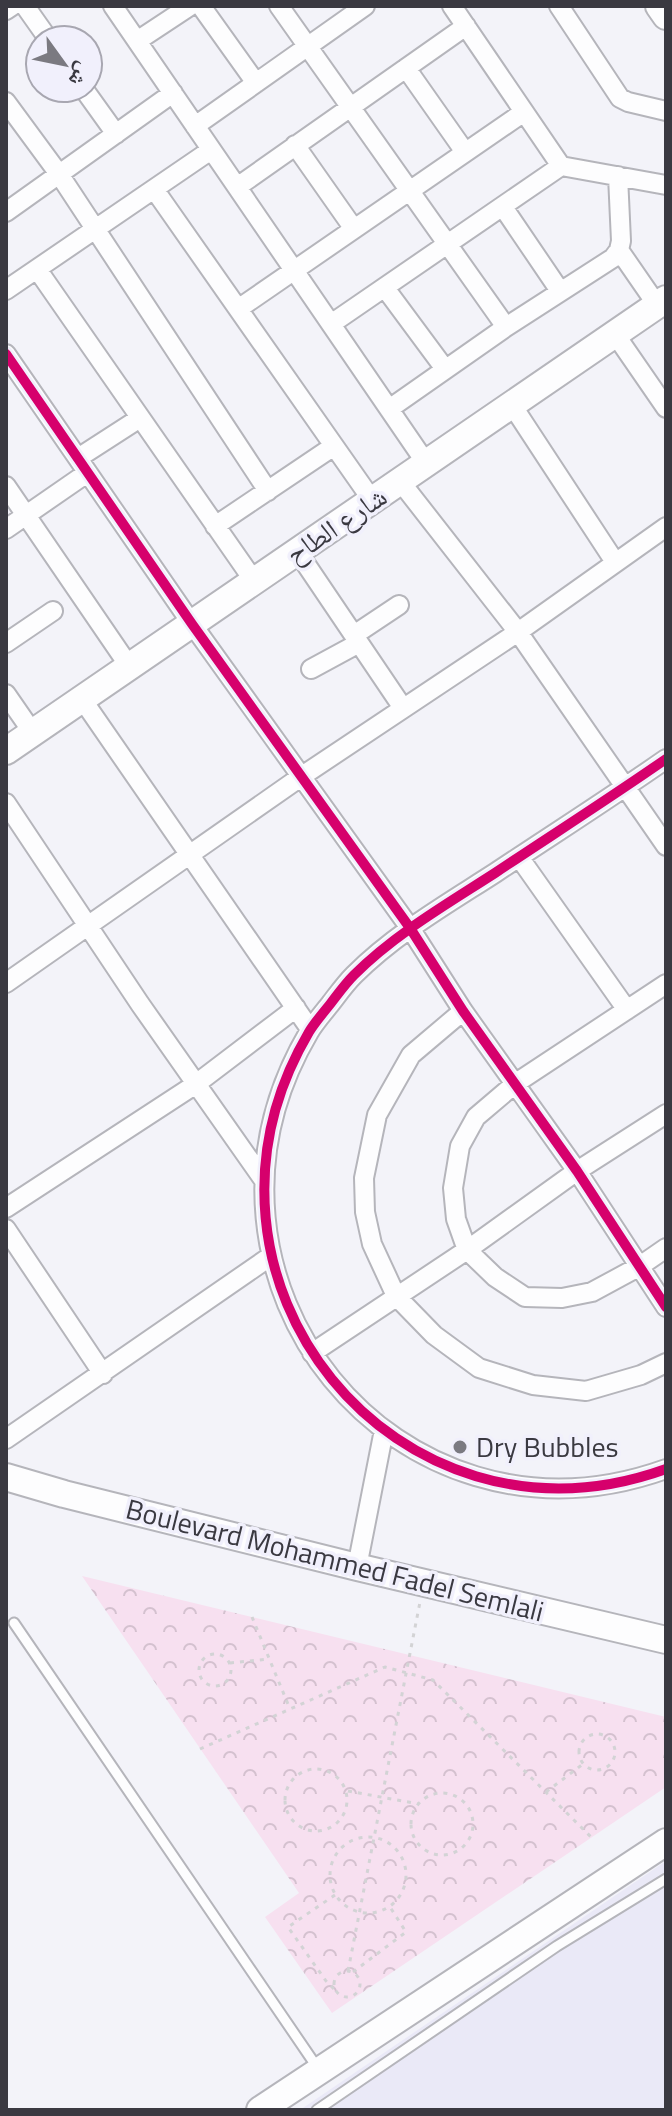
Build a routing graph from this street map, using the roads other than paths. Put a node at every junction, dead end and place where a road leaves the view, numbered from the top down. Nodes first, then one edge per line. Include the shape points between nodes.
1 (12, 6) edge
2 (25, 6) edge
3 (113, 6) edge
4 (190, 6) edge
5 (201, 6) edge
6 (279, 6) edge
7 (452, 6) edge
8 (559, 6) edge
9 (659, 6) edge
10 (363, 7) edge
11 (6, 10) edge
12 (666, 16) edge
13 (38, 24) edge
14 (466, 26) junction
15 (137, 41) junction
16 (308, 47) junction
17 (406, 68) junction
18 (256, 83) junction
19 (173, 93) junction
20 (6, 102) edge
21 (94, 104) edge
22 (350, 107) junction
23 (666, 111) edge
24 (524, 112) junction
25 (195, 126) junction
26 (116, 134) junction
27 (295, 145) junction
28 (211, 150) junction
29 (465, 152) junction
30 (561, 166) junction
31 (59, 174) junction
32 (618, 176) junction
33 (666, 185) edge
34 (237, 187) junction
35 (154, 189) junction
36 (409, 190) junction
37 (503, 207) junction
38 (6, 212) edge
39 (96, 229) junction
40 (354, 229) junction
41 (448, 245) junction
42 (619, 250) junction
43 (37, 269) junction
44 (294, 270) junction
45 (385, 288) junction
46 (6, 290) edge
47 (560, 291) junction
48 (662, 302) edge
49 (238, 309) junction
50 (331, 324) junction
51 (506, 327) junction
52 (615, 334) junction
53 (6, 354) edge
54 (445, 369) junction
55 (512, 405) junction
56 (666, 408) edge
57 (389, 409) junction
58 (140, 418) junction
59 (334, 446) junction
60 (426, 463) junction
61 (83, 466) junction
62 (400, 481) junction
63 (6, 486) edge
64 (268, 491) junction
65 (372, 500) junction
66 (26, 516) junction
67 (215, 526) junction
68 (666, 527) edge
69 (6, 529) edge
70 (297, 551) junction
71 (615, 562) junction
72 (254, 581) junction
73 (399, 605) dead end
74 (53, 611) dead end
75 (192, 624) junction
76 (518, 632) junction
77 (356, 639) junction
78 (6, 643) edge
79 (129, 666) junction
80 (311, 669) dead end
81 (6, 694) edge
82 (82, 699) junction
83 (403, 708) junction
84 (33, 733) junction
85 (6, 751) edge
86 (666, 759) edge
87 (302, 776) junction
88 (625, 787) junction
89 (6, 803) edge
90 (666, 846) edge
91 (190, 855) junction
92 (519, 857) junction
93 (88, 927) junction
94 (410, 928) junction
95 (6, 983) edge
96 (666, 984) edge
97 (296, 1008) junction
98 (627, 1010) junction
99 (463, 1011) junction
100 (310, 1029) junction
101 (516, 1083) junction
102 (196, 1084) junction
103 (666, 1114) edge
104 (577, 1171) junction
105 (263, 1179) junction
106 (6, 1208) edge
107 (6, 1229) edge
108 (666, 1248) edge
109 (467, 1250) junction
110 (271, 1256) junction
111 (640, 1266) junction
112 (396, 1296) junction
113 (666, 1307) edge
114 (312, 1353) junction
115 (666, 1363) edge
116 (103, 1374) junction
117 (384, 1430) junction
118 (7, 1436) edge
119 (666, 1469) edge
120 (6, 1477) edge
121 (357, 1567) junction
122 (14, 1623) dead end
123 (666, 1640) edge
124 (666, 1842) edge
125 (666, 1879) edge
126 (319, 2070) junction
127 (260, 2110) edge
128 (317, 2110) edge

1 - 11 street
2 - 13 street
3 - 15 street
4 - 15 street
5 - 18 street
6 - 16 street
7 - 14 street
8 - 23 street via 620,98
9 - 12 street
10 - 16 street
14 - 17 street
14 - 24 street
15 - 19 street
16 - 18 street
16 - 22 street
17 - 22 street
17 - 29 street
18 - 25 street
19 - 25 street
19 - 26 street
20 - 31 street
21 - 26 street
22 - 27 street
22 - 36 street
24 - 29 street
24 - 30 street
25 - 28 street
26 - 31 street
27 - 34 street
27 - 40 street
28 - 34 street
28 - 35 street
29 - 36 street
30 - 32 street
30 - 37 street
31 - 38 street
31 - 39 street
32 - 33 street
32 - 42 street
34 - 44 street
35 - 39 street
35 - 49 street
36 - 40 street
36 - 41 street
37 - 41 street
37 - 47 street
39 - 43 street
39 - 64 street
40 - 44 street
41 - 45 street
41 - 51 street
42 - 47 street
42 - 48 street
43 - 46 street
43 - 58 street
44 - 49 street
44 - 50 street
45 - 50 street
45 - 54 street
47 - 51 street
48 - 52 street, شارع الطاح
49 - 59 street
50 - 57 street
51 - 54 street
52 - 55 street, شارع الطاح
52 - 56 street
53 - 61 street
54 - 57 street
55 - 60 street, شارع الطاح
55 - 71 street
57 - 60 street
58 - 61 street
58 - 67 street
59 - 64 street
59 - 65 street
60 - 62 street, شارع الطاح
61 - 66 street
61 - 75 street
62 - 65 street, شارع الطاح
62 - 76 street
63 - 66 street
64 - 67 street
65 - 70 street, شارع الطاح
66 - 69 street
66 - 79 street
67 - 72 street
68 - 71 street
70 - 72 street, شارع الطاح
70 - 77 street
71 - 76 street
72 - 75 street, شارع الطاح
73 - 77 street
74 - 78 street
75 - 79 street, شارع الطاح
75 - 87 street
76 - 83 street
76 - 88 street
77 - 80 street
77 - 83 street
79 - 82 street, شارع الطاح
81 - 84 street
82 - 84 street, شارع الطاح
82 - 91 street
83 - 87 street
84 - 85 street, شارع الطاح
86 - 88 street
87 - 91 street
87 - 94 street
88 - 90 street
88 - 92 street
89 - 93 street
91 - 93 street
91 - 97 street
92 - 94 street
92 - 98 street
93 - 95 street
93 - 102 street
94 - 99 street
94 - 100 street via 354,975
96 - 98 street
97 - 100 street
97 - 102 street
98 - 101 street
99 - 101 street
99 - 112 street via 411,1055 377,1115 364,1178 365,1212 372,1244
100 - 105 street via 273,1115
101 - 104 street
101 - 109 street via 476,1117 460,1146 453,1188
102 - 105 street
102 - 106 street
103 - 104 street
104 - 109 street
104 - 111 street
105 - 110 street
107 - 116 street
108 - 111 street
109 - 111 street via 525,1297 592,1292
109 - 112 street
110 - 114 street via 287,1307
110 - 116 street
111 - 113 street
112 - 114 street
112 - 115 street via 434,1335 479,1368 533,1385 586,1391
114 - 117 street via 344,1395
116 - 118 street
117 - 119 street via 429,1458 479,1477 532,1487 585,1488
117 - 121 street
120 - 121 street, Boulevard Mohammed Fadel Semlali
121 - 123 street, Boulevard Mohammed Fadel Semlali
122 - 126 lane
124 - 126 street
125 - 128 lane via 557,1946
126 - 127 street

